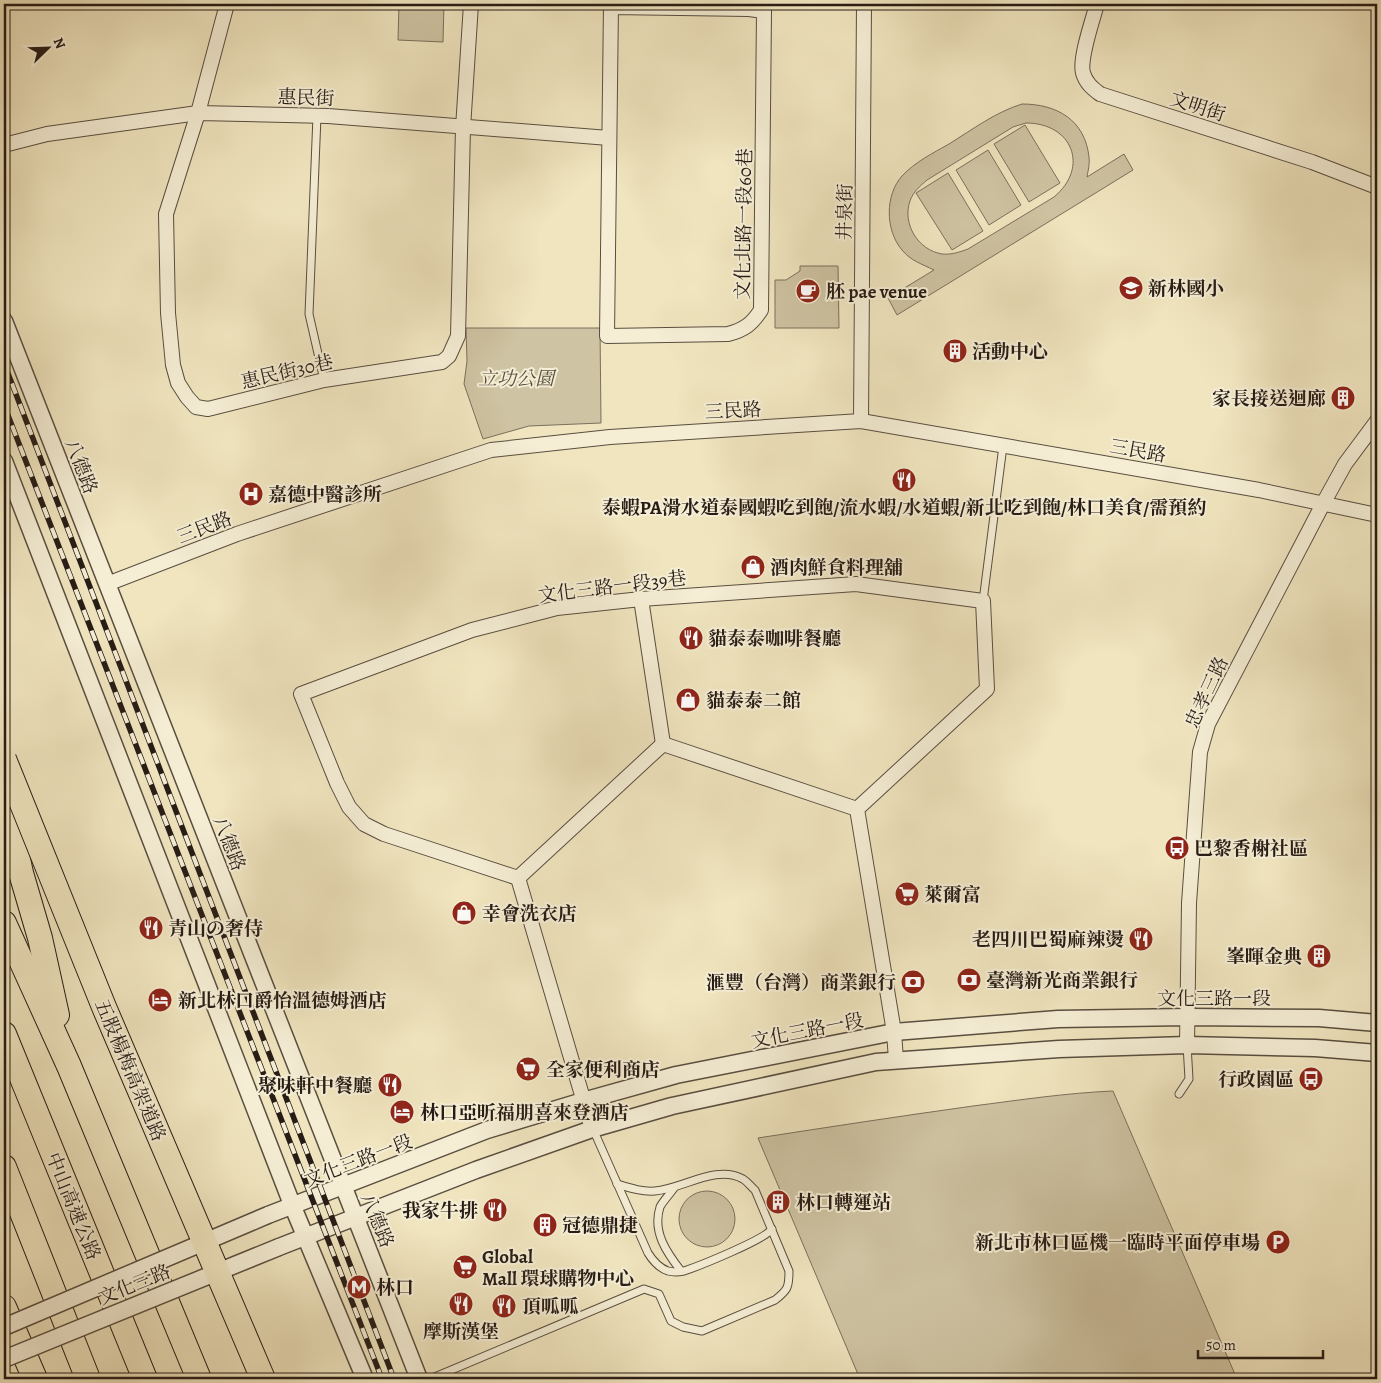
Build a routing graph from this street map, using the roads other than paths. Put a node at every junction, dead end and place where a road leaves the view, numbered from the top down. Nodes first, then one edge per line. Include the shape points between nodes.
1 (227, 4) edge
2 (471, 4) edge
3 (864, 4) edge
4 (1097, 4) edge
5 (611, 6) edge
6 (764, 7) edge
7 (198, 112) junction
8 (317, 116) junction
9 (463, 128) junction
10 (608, 138) junction
11 (4, 145) edge
12 (1377, 187) edge
13 (4, 321) edge
14 (324, 380) junction
15 (861, 421) junction
16 (1377, 421) edge
17 (1003, 446) junction
18 (4, 461) edge
19 (1324, 502) junction
20 (1377, 515) edge
21 (106, 584) junction
22 (641, 599) junction
23 (983, 601) junction
24 (663, 744) junction
25 (4, 759) edge
26 (4, 794) edge
27 (857, 809) junction
28 (518, 878) junction
29 (4, 922) edge
30 (1187, 1017) junction
31 (1377, 1023) edge
32 (894, 1032) junction
33 (4, 1034) edge
34 (1187, 1044) junction
35 (1377, 1053) edge
36 (896, 1060) junction
37 (69, 1066) junction
38 (1179, 1094) dead end
39 (583, 1101) junction
40 (592, 1129) junction
41 (4, 1167) edge
42 (617, 1184) junction
43 (344, 1186) junction
44 (674, 1188) junction
45 (293, 1207) junction
46 (268, 1215) joint
47 (356, 1217) junction
48 (772, 1229) junction
49 (306, 1238) junction
50 (682, 1271) junction
51 (4, 1307) edge
52 (4, 1327) edge
53 (4, 1359) edge
54 (35, 1379) edge
55 (88, 1379) edge
56 (145, 1379) edge
57 (199, 1379) edge
58 (263, 1379) edge
59 (365, 1379) edge
60 (420, 1379) edge
61 (430, 1379) edge

1 - 7 street, 惠民街30巷
2 - 9 street, 惠民街30巷
3 - 15 street, 井泉街
4 - 12 street, 文明街 via 1083,72 1089,86 1100,94 1312,162
5 - 6 street, 文化北路一段60巷
5 - 10 street, 文化北路一段60巷
6 - 10 street, 文化北路一段60巷 via 761,310 753,323 728,334 607,336
7 - 8 street, 惠民街
7 - 11 street, 惠民街 via 47,134
7 - 14 street, 惠民街30巷 via 166,214 168,313 178,383 196,407 208,410
8 - 9 street, 惠民街
8 - 14 lane via 309,314
9 - 10 street, 惠民街
9 - 14 street, 惠民街30巷 via 458,336 454,348 442,362
13 - 21 street, 八德路
15 - 17 street, 三民路
15 - 21 street, 三民路 via 610,437 491,450 237,534
16 - 19 street, 忠孝三路 via 1345,464
17 - 19 street, 三民路
17 - 23 lane
18 - 45 street
19 - 20 street, 三民路
19 - 30 street, 忠孝三路 via 1208,724 1200,752 1189,904
21 - 43 street, 八德路
22 - 23 street, 文化三路一段39巷 via 856,584
22 - 24 street
22 - 28 street, 文化三路一段39巷 via 557,608 472,630 302,694 349,807 364,824 384,834
23 - 27 street via 987,689
24 - 27 street
24 - 28 street
25 - 58 highway, 五股楊梅高架道路, bridge via 104,1007
26 - 37 highway
27 - 32 street
28 - 39 street
29 - 37 highway
30 - 31 street, 文化三路一段 via 1319,1018
30 - 32 street, 文化三路一段 via 1058,1019
30 - 34 street, 忠孝三路
32 - 36 street
32 - 39 street, 文化三路一段 via 676,1075
33 - 56 highway, 中山高速公路
34 - 35 street
34 - 36 street
34 - 38 lane via 1188,1079
36 - 40 street via 672,1106
37 - 57 highway
39 - 40 street
39 - 43 street, 文化三路一段 via 487,1130
40 - 42 lane
40 - 47 street
41 - 55 highway
42 - 44 lane via 640,1190
42 - 50 lane via 655,1264 668,1271
43 - 45 street, 文化三路一段
43 - 47 street, 八德路
44 - 48 lane via 712,1176 733,1175 755,1190
44 - 50 lane via 661,1206 657,1229 669,1255
45 - 46 street, 文化三路一段
45 - 49 street
46 - 52 street, 文化三路, bridge
47 - 49 street
47 - 60 street, 八德路
48 - 50 lane via 761,1238
48 - 61 lane via 789,1271 785,1292 775,1300 702,1331 671,1321 659,1294 644,1289
49 - 53 street, 文化三路, bridge
49 - 59 street
51 - 54 highway

